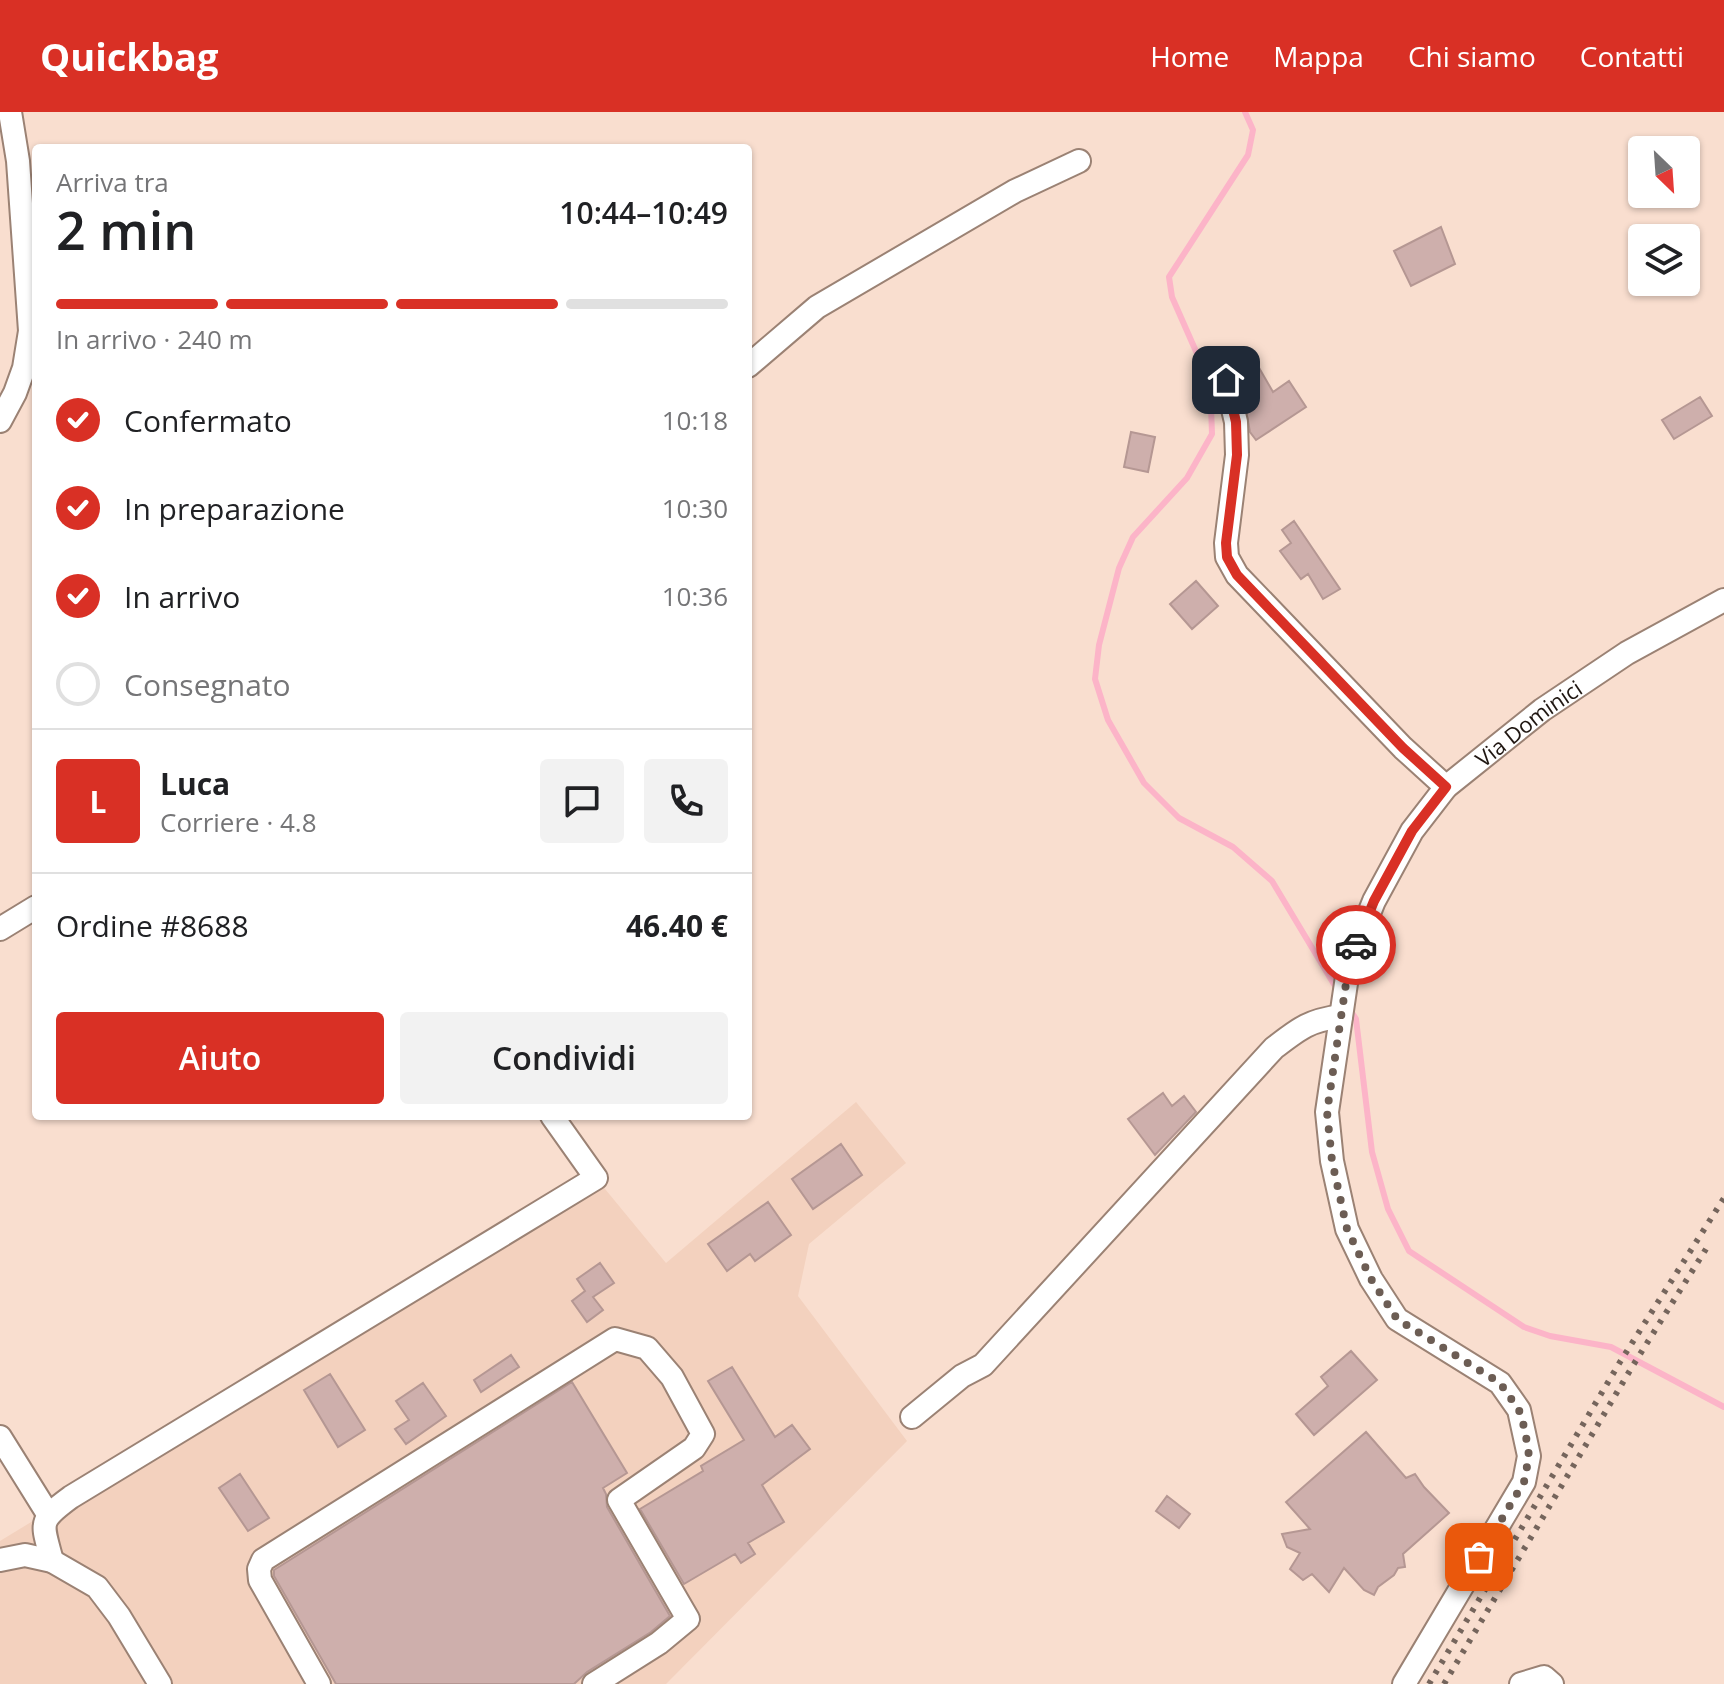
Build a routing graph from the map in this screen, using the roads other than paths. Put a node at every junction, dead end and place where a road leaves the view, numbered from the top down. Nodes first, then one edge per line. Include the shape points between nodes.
1 (10, 112) edge
2 (1079, 161) dead end
3 (30, 243) edge
4 (752, 363) edge
5 (1226, 380) dead end
6 (0, 421) edge
7 (1724, 600) edge
8 (1446, 787) junction
9 (32, 909) edge
10 (0, 929) edge
11 (1343, 1005) junction
12 (555, 1120) edge
13 (912, 1417) dead end
14 (0, 1437) edge
15 (48, 1514) junction
16 (0, 1560) edge
17 (52, 1561) junction
18 (1548, 1680) edge
19 (160, 1684) edge
20 (319, 1684) edge
21 (594, 1684) edge
22 (1404, 1684) edge
23 (1521, 1684) edge

1 - 3 street
2 - 4 street via 1015,191 817,307
3 - 6 street via 28,352
5 - 8 street via 1237,455 1227,557 1237,575
7 - 8 street, Via Dominici via 1615,661 1542,710
8 - 11 street, Via Dominici via 1412,831 1374,901 1349,963
9 - 10 street
11 - 13 street via 1274,1048 983,1365
11 - 22 street, Via Dominici via 1327,1112 1347,1229 1397,1319 1500,1383 1519,1410 1529,1456 1524,1482
12 - 15 street via 596,1178
14 - 15 street
15 - 17 street via 44,1529
16 - 17 street via 25,1555
17 - 19 street via 97,1587
18 - 23 street
20 - 21 street via 260,1580 263,1560 615,1339 647,1348 672,1377 703,1434 694,1448 619,1500 688,1619

